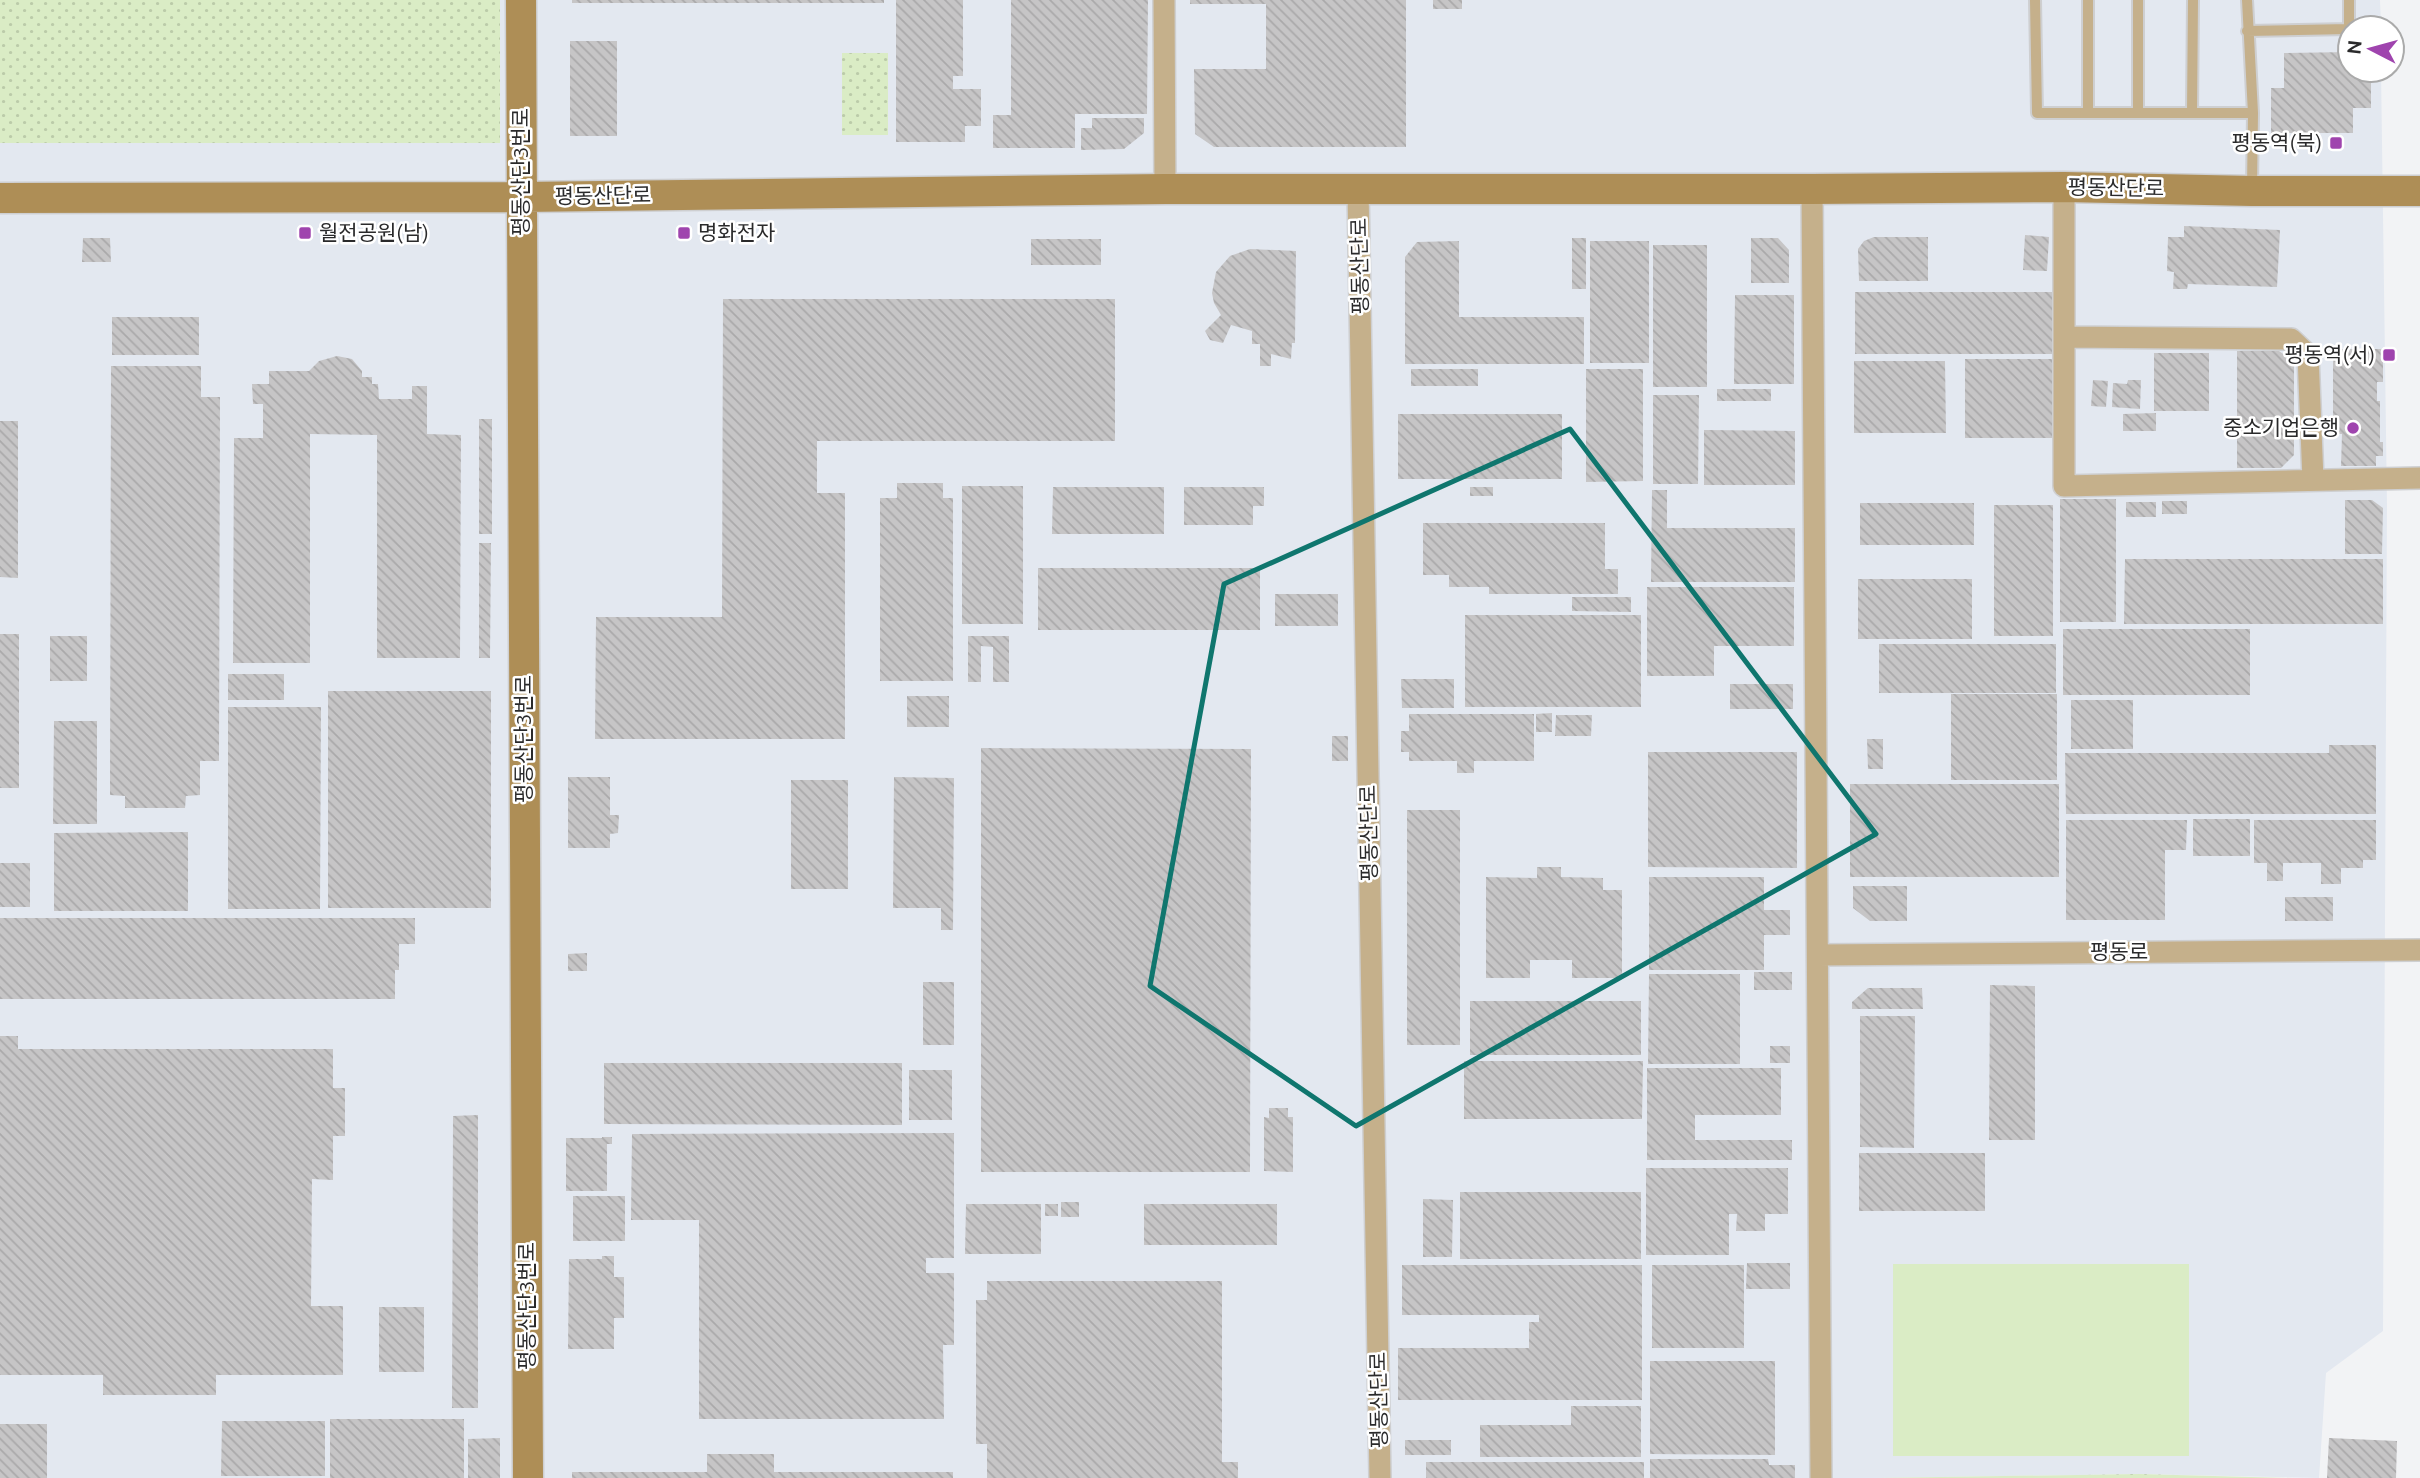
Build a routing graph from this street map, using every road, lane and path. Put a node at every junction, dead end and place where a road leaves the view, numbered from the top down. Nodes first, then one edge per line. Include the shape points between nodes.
1 (521, 0) edge
2 (1164, 0) edge
3 (2035, 0) edge
4 (2088, 0) edge
5 (2138, 0) edge
6 (2193, 0) edge
7 (2247, 0) edge
8 (2349, 0) edge
9 (2247, 30) junction
10 (2088, 113) junction
11 (2138, 113) junction
12 (2192, 113) junction
13 (2253, 113) junction
14 (2064, 187) junction
15 (1359, 188) junction
16 (1165, 189) junction
17 (1812, 189) junction
18 (2252, 191) junction
19 (2420, 191) edge
20 (521, 197) junction
21 (0, 198) edge
22 (2066, 337) junction
23 (2420, 478) edge
24 (2313, 480) junction
25 (2420, 950) edge
26 (1818, 955) junction
27 (528, 1478) edge
28 (1380, 1478) edge
29 (1821, 1478) edge

1 - 20 street, 평동산단3번로
2 - 16 street
3 - 10 lane via 2037,113
4 - 10 lane
5 - 11 lane
6 - 12 lane
7 - 9 lane
8 - 9 lane via 2349,29
9 - 13 lane
10 - 11 lane
11 - 12 lane
12 - 13 lane
13 - 18 lane
14 - 17 street, 평동산단로
14 - 18 street, 평동산단로
14 - 22 street
15 - 16 street, 평동산단로
15 - 17 street, 평동산단로
15 - 28 street, 평동산단로
16 - 20 street, 평동산단로
17 - 26 street
18 - 19 street, 평동산단로
20 - 21 street, 평동산단로
20 - 27 street, 평동산단3번로
22 - 24 street via 2291,339 2308,355
22 - 24 street via 2064,486
23 - 24 street
25 - 26 street, 평동로
26 - 29 street

